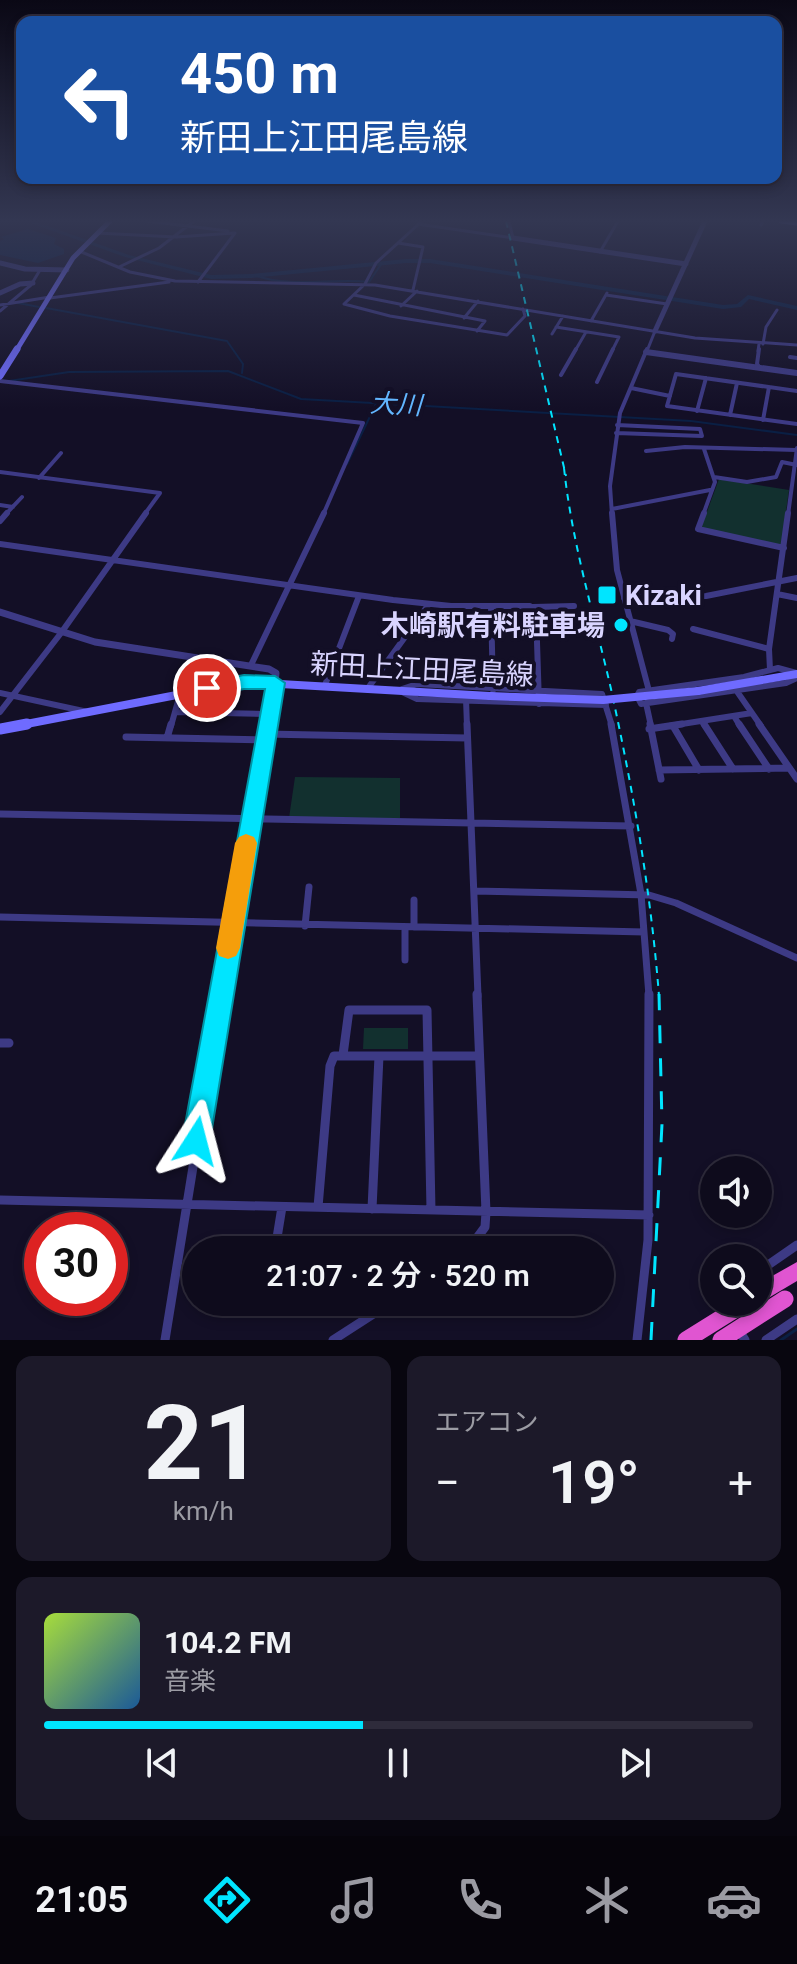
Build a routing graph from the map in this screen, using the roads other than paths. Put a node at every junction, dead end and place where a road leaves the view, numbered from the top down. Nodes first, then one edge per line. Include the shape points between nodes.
1 (33, 283) edge
2 (26, 284) edge
3 (58, 284) edge
4 (155, 284) edge
5 (326, 284) edge
6 (365, 284) junction
7 (416, 284) edge
8 (677, 284) edge
9 (415, 291) junction
10 (0, 293) edge
11 (354, 295) junction
12 (50, 297) junction
13 (478, 301) junction
14 (10, 303) junction
15 (667, 304) junction
16 (401, 306) junction
17 (0, 308) edge
18 (523, 309) junction
19 (777, 310) dead end
20 (563, 316) junction
21 (464, 318) junction
22 (591, 321) junction
23 (556, 327) junction
24 (477, 331) junction
25 (655, 331) junction
26 (586, 332) junction
27 (552, 334) dead end
28 (761, 344) junction
29 (797, 345) edge
30 (646, 352) junction
31 (790, 357) dead end
32 (797, 358) edge
33 (0, 363) edge
34 (9, 363) junction
35 (760, 368) junction
36 (797, 373) edge
37 (561, 375) dead end
38 (706, 378) junction
39 (0, 379) edge
40 (597, 382) dead end
41 (737, 383) junction
42 (769, 387) junction
43 (631, 388) junction
44 (797, 391) edge
45 (670, 396) junction
46 (697, 411) junction
47 (730, 415) junction
48 (763, 420) junction
49 (797, 424) edge
50 (617, 425) junction
51 (616, 433) junction
52 (704, 449) junction
53 (796, 449) edge
54 (646, 451) dead end
55 (61, 453) dead end
56 (796, 465) edge
57 (0, 472) edge
58 (714, 477) junction
59 (39, 478) junction
60 (710, 490) junction
61 (22, 497) dead end
62 (0, 505) edge
63 (13, 507) junction
64 (612, 509) junction
65 (0, 521) edge
66 (0, 544) edge
67 (784, 548) junction
68 (112, 560) junction
69 (797, 578) edge
70 (779, 582) junction
71 (288, 586) junction
72 (777, 594) junction
73 (359, 596) junction
74 (624, 598) junction
75 (797, 598) edge
76 (429, 604) junction
77 (491, 606) junction
78 (574, 606) dead end
79 (533, 607) junction
80 (0, 612) edge
81 (630, 621) junction
82 (693, 629) dead end
83 (61, 633) junction
84 (672, 639) dead end
85 (769, 649) junction
86 (251, 665) junction
87 (770, 670) junction
88 (797, 675) edge
89 (275, 683) junction
90 (325, 685) junction
91 (368, 688) junction
92 (398, 690) junction
93 (736, 690) junction
94 (649, 691) junction
95 (0, 693) edge
96 (492, 693) junction
97 (539, 693) junction
98 (180, 694) junction
99 (11, 695) junction
100 (466, 699) junction
101 (646, 703) junction
102 (539, 704) junction
103 (606, 705) junction
104 (0, 712) edge
105 (88, 712) junction
106 (175, 712) junction
107 (752, 713) junction
108 (269, 714) junction
109 (734, 716) junction
110 (702, 721) junction
111 (673, 726) junction
112 (0, 729) edge
113 (649, 729) junction
114 (126, 737) dead end
115 (265, 737) junction
116 (167, 738) junction
117 (467, 738) junction
118 (789, 768) junction
119 (733, 769) junction
120 (769, 769) junction
121 (659, 770) junction
122 (699, 770) junction
123 (661, 779) dead end
124 (797, 779) edge
125 (0, 814) edge
126 (251, 818) junction
127 (470, 822) junction
128 (631, 826) junction
129 (309, 887) dead end
130 (474, 891) junction
131 (641, 894) junction
132 (414, 900) dead end
133 (0, 917) edge
134 (232, 924) junction
135 (305, 926) junction
136 (409, 927) junction
137 (474, 929) junction
138 (644, 932) junction
139 (797, 958) edge
140 (405, 960) dead end
141 (343, 1055) junction
142 (379, 1056) junction
143 (430, 1056) junction
144 (479, 1056) junction
145 (0, 1200) edge
146 (186, 1203) junction
147 (282, 1207) junction
148 (318, 1207) junction
149 (372, 1209) junction
150 (431, 1210) junction
151 (486, 1212) junction
152 (649, 1215) junction
153 (277, 1236) edge
154 (478, 1236) edge
155 (797, 1245) edge
156 (772, 1262) edge
157 (797, 1271) edge
158 (786, 1291) edge
159 (370, 1316) edge
160 (725, 1316) edge
161 (731, 1316) edge
162 (797, 1319) edge
163 (165, 1340) edge
164 (333, 1340) edge
165 (637, 1340) edge
166 (686, 1340) edge
167 (721, 1340) edge
168 (745, 1340) edge
169 (766, 1340) edge

1 - 14 street
2 - 10 street
3 - 12 main road
4 - 12 street
5 - 6 street
6 - 9 street
6 - 11 street
7 - 9 street
8 - 15 street
9 - 13 street
9 - 16 street
11 - 16 street
11 - 24 street via 344,304
12 - 14 street
12 - 34 main road
13 - 18 street
13 - 21 street
14 - 17 street
15 - 22 street via 607,293
15 - 25 street
16 - 21 street
18 - 20 street
18 - 24 street via 525,316 511,334
19 - 28 street
20 - 22 street
20 - 23 street
21 - 24 street via 485,321
22 - 25 street
23 - 26 street
23 - 27 street
25 - 28 street
25 - 30 street
26 - 37 street
26 - 40 street via 619,337
28 - 29 street
28 - 35 street
30 - 35 street
30 - 43 street
31 - 32 street
33 - 34 street
34 - 39 main road
35 - 36 street
38 - 41 street
38 - 45 street via 676,374
38 - 46 street
39 - 71 street via 363,423
41 - 42 street
41 - 47 street
42 - 44 street
42 - 48 street
43 - 45 street
43 - 50 street
45 - 46 street via 667,406
46 - 47 street
47 - 48 street
48 - 49 street
50 - 51 street
50 - 51 street via 700,429 702,436
51 - 64 street
52 - 53 street
52 - 54 street
52 - 58 street
53 - 56 street
55 - 59 street
56 - 58 street via 782,462 776,477 747,482
56 - 67 street
57 - 59 street
58 - 60 street
59 - 68 street via 160,493
60 - 64 street
60 - 67 street via 700,530
61 - 63 street
62 - 63 street
63 - 65 street
64 - 74 street
66 - 68 street
67 - 70 street
68 - 71 street
68 - 83 street
69 - 70 street
70 - 72 street
70 - 74 street via 706,596
71 - 73 street
71 - 86 street
72 - 75 street
72 - 85 street
73 - 76 street
73 - 90 street
74 - 81 street
76 - 77 street
76 - 91 street
77 - 79 street
77 - 96 street
78 - 79 street
79 - 97 street
80 - 83 street
81 - 84 street via 668,630
81 - 94 street
82 - 85 street
83 - 86 street
83 - 99 street
85 - 87 street
86 - 89 street via 276,673
87 - 88 street via 784,668
87 - 94 street
88 - 93 street via 774,685
88 - 96 main road, 新田上江田尾島線, bridge via 596,700
89 - 90 main road, 新田上江田尾島線
89 - 98 main road, 新田上江田尾島線 via 244,682
89 - 108 street
90 - 91 main road, 新田上江田尾島線
91 - 92 main road, 新田上江田尾島線
92 - 96 main road, 新田上江田尾島線
92 - 96 street via 414,684
92 - 100 street via 417,699
93 - 101 street
93 - 107 street
94 - 101 street via 637,694 639,702
95 - 99 street
96 - 97 street
97 - 102 street
97 - 103 street via 602,694
98 - 105 main road, 新田上江田尾島線
98 - 106 street
99 - 104 street
99 - 105 street
100 - 102 street
100 - 117 street
101 - 113 street
102 - 103 street
103 - 128 street
105 - 112 main road, 新田上江田尾島線
106 - 108 street
106 - 116 street
107 - 109 street
107 - 118 street
108 - 115 street
109 - 110 street
109 - 120 street
110 - 111 street
110 - 119 street
111 - 113 street
111 - 122 street
113 - 121 street
114 - 116 street
115 - 116 street
115 - 117 street
115 - 126 street
117 - 127 street
118 - 120 street
118 - 124 street
119 - 120 street
119 - 122 street
121 - 122 street
121 - 123 street
125 - 126 street
126 - 127 street
126 - 134 street
127 - 128 street
127 - 130 street
128 - 131 street
129 - 135 street
130 - 131 street
130 - 137 street
131 - 138 street
131 - 139 street via 676,903
132 - 136 street
133 - 134 street
134 - 135 street
134 - 146 street
135 - 136 street
136 - 137 street
136 - 140 street
137 - 138 street
137 - 144 street
138 - 152 street via 651,1058
141 - 142 street
141 - 143 street via 349,1010 423,1009
141 - 148 street via 334,1056 330,1066
142 - 143 street
142 - 149 street
143 - 144 street
143 - 150 street
144 - 151 street
145 - 146 street
146 - 147 street
146 - 163 street
147 - 148 street
147 - 153 street
148 - 149 street
149 - 150 street
150 - 151 street
151 - 152 street
151 - 154 street
152 - 165 street
155 - 156 street
157 - 158 highway
158 - 167 highway, bridge
159 - 164 street
160 - 166 highway, bridge
161 - 168 street
162 - 169 street

